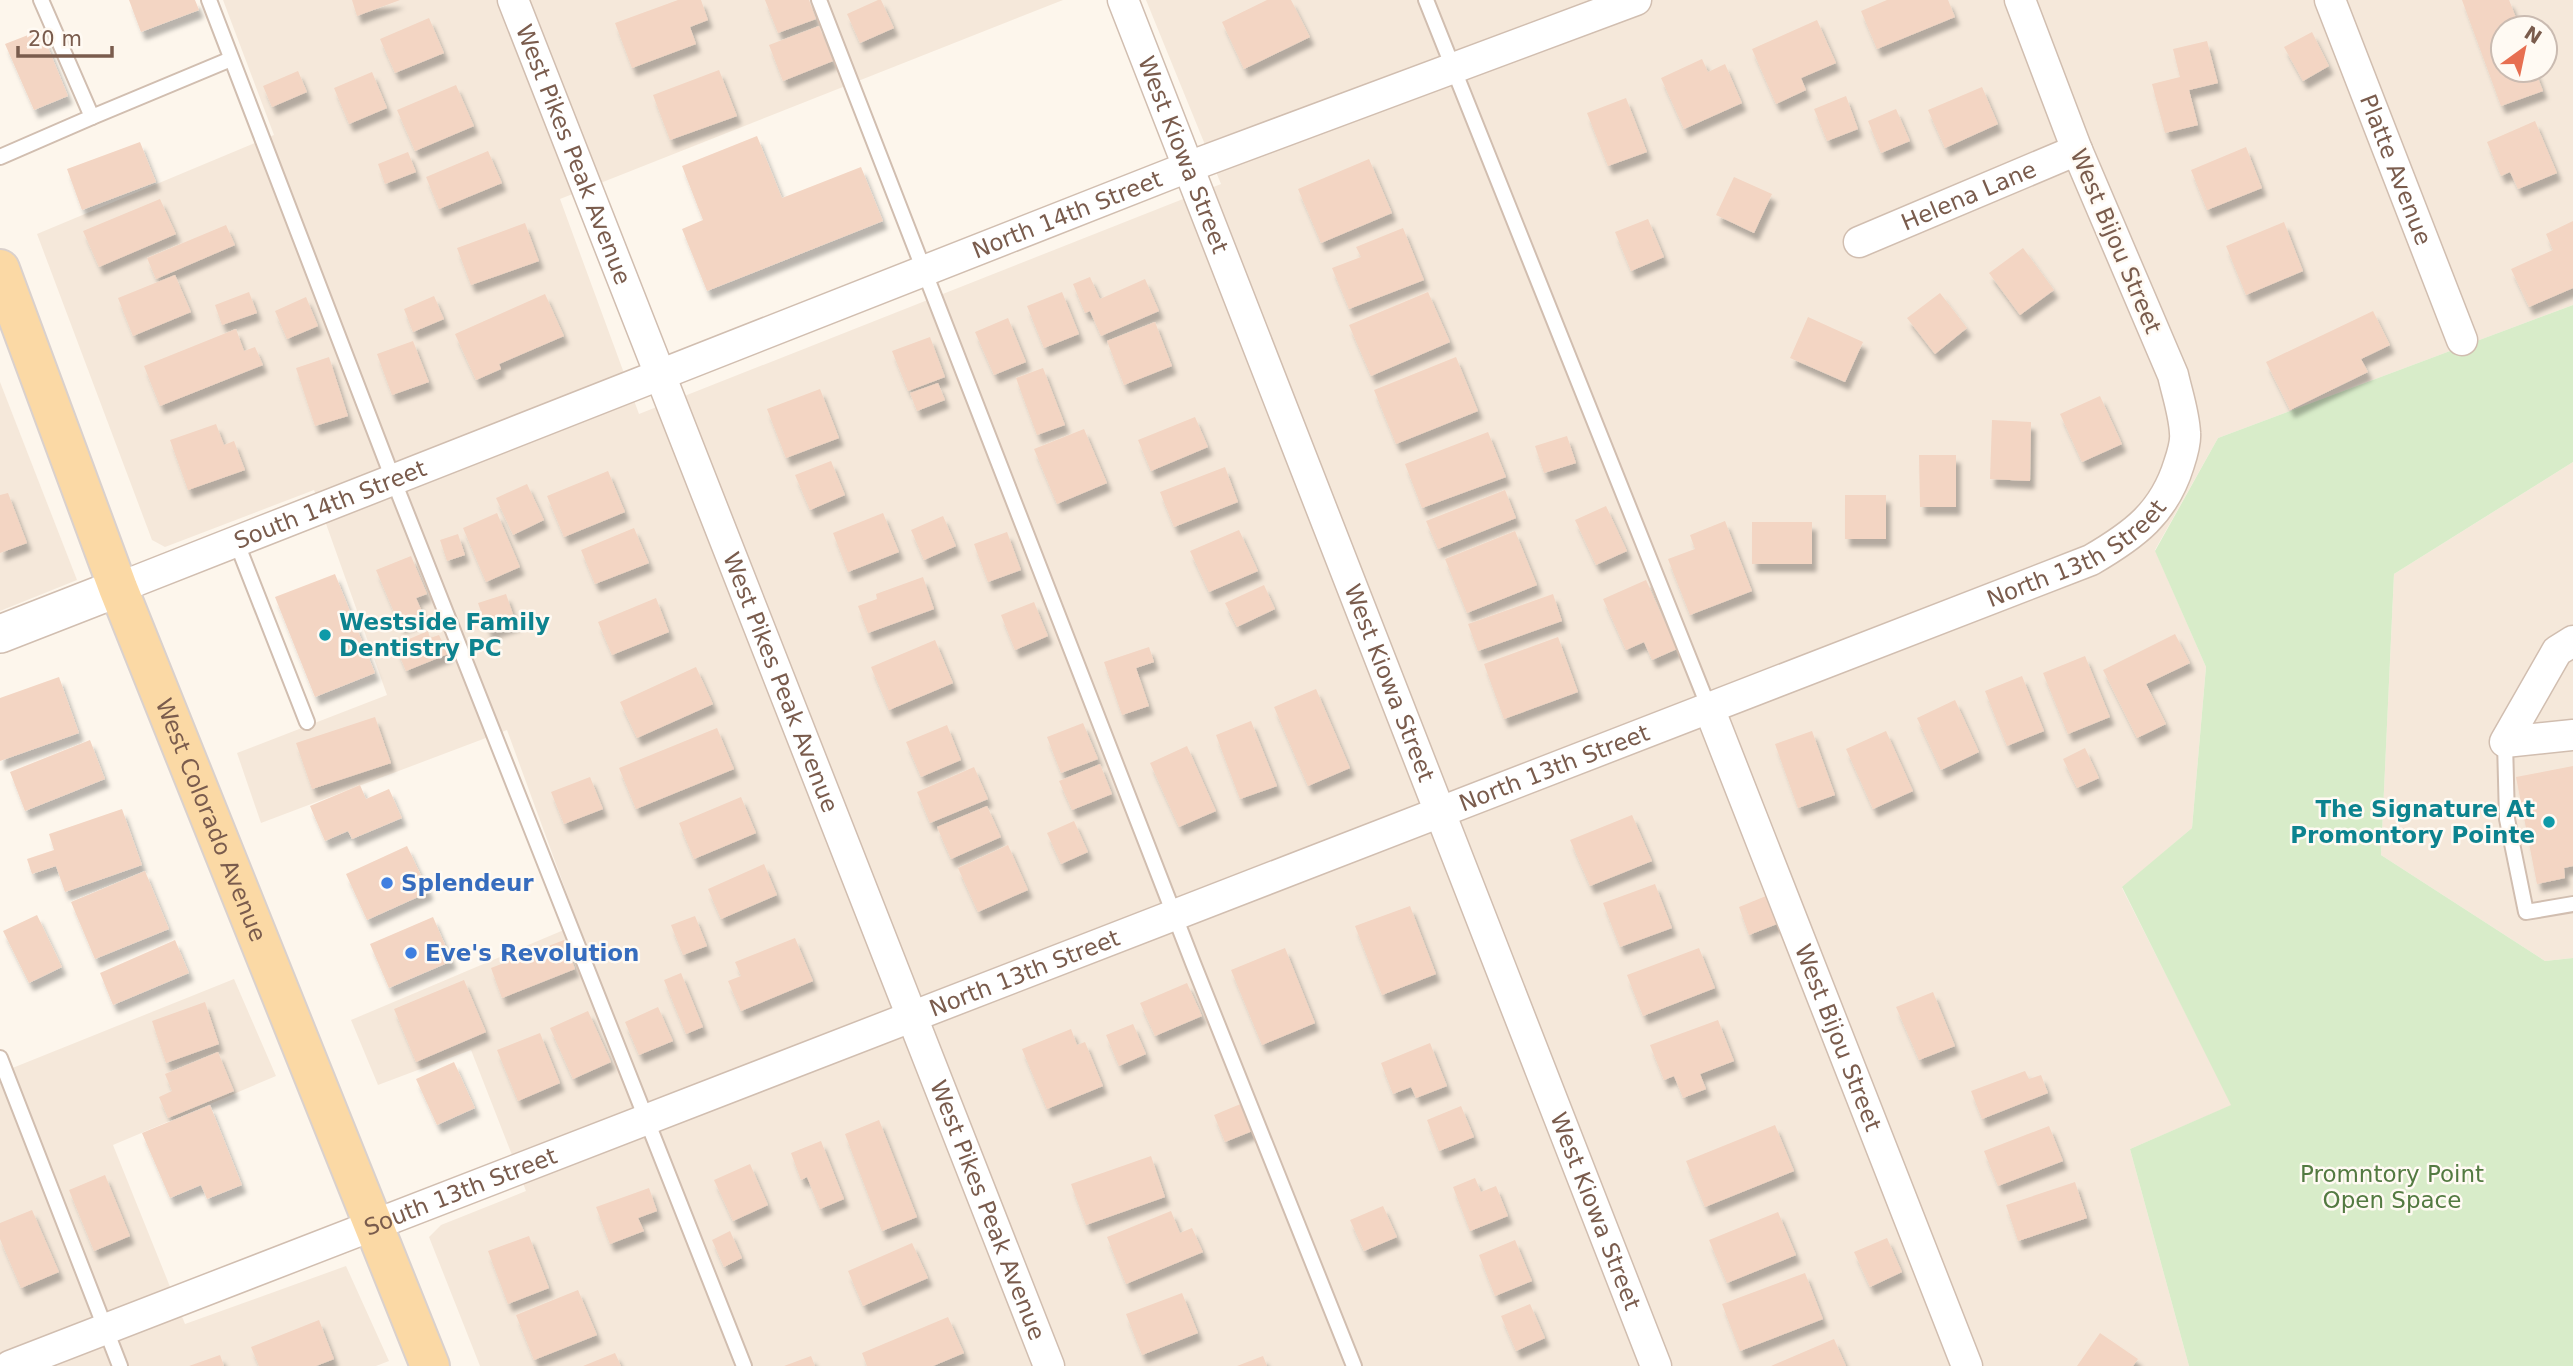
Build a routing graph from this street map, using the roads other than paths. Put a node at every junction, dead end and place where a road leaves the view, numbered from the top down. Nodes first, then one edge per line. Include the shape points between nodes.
1 (41, 0) edge
2 (209, 0) edge
3 (513, 0) edge
4 (819, 0) edge
5 (1123, 0) edge
6 (1426, 0) edge
7 (1636, 0) edge
8 (2020, 0) edge
9 (2330, 0) edge
10 (231, 59) junction
11 (1453, 69) junction
12 (92, 117) junction
13 (2077, 150) junction
14 (0, 157) edge
15 (1188, 167) junction
16 (1860, 242) dead end
17 (0, 269) edge
18 (924, 270) junction
19 (2462, 340) dead end
20 (659, 374) junction
21 (393, 479) junction
22 (2173, 485) joint
23 (236, 541) junction
24 (118, 588) junction
25 (0, 634) edge
26 (2573, 641) edge
27 (1709, 708) junction
28 (307, 722) dead end
29 (2573, 735) edge
30 (2505, 742) junction
31 (1439, 811) junction
32 (2573, 904) edge
33 (1174, 915) junction
34 (912, 1018) junction
35 (0, 1058) edge
36 (647, 1121) junction
37 (376, 1226) junction
38 (106, 1329) junction
39 (10, 1366) edge
40 (120, 1366) edge
41 (430, 1366) edge
42 (744, 1366) edge
43 (1049, 1366) edge
44 (1354, 1366) edge
45 (1656, 1366) edge
46 (1967, 1366) edge

1 - 12 lane
2 - 10 lane
3 - 20 street, West Pikes Peak Avenue
4 - 18 lane
5 - 15 street, West Kiowa Street
6 - 11 lane
7 - 11 street, North 14th Street
8 - 13 street, West Bijou Street
9 - 19 street, Platte Avenue
10 - 12 lane
10 - 21 lane
11 - 15 street, North 14th Street
11 - 27 lane
12 - 14 lane
13 - 16 street, Helena Lane
13 - 22 street, West Bijou Street via 2173,375 2186,434
15 - 18 street, North 14th Street
15 - 31 street, West Kiowa Street
17 - 24 main road, West Colorado Avenue
18 - 20 street, North 14th Street
18 - 33 lane
20 - 21 street, South 14th Street
20 - 34 street, West Pikes Peak Avenue
21 - 23 street, South 14th Street
21 - 36 lane
22 - 27 street, North 13th Street via 2143,525 2091,560
23 - 24 street, South 14th Street
23 - 28 lane
24 - 25 street, South 14th Street
24 - 37 main road, West Colorado Avenue
26 - 30 street via 2557,651
27 - 31 street, North 13th Street
27 - 46 street, West Bijou Street
29 - 30 street
30 - 32 lane via 2507,819 2526,912
31 - 33 street, North 13th Street
31 - 45 street, West Kiowa Street
33 - 34 street, North 13th Street
33 - 44 lane
34 - 36 street, South 13th Street
34 - 43 street, West Pikes Peak Avenue
35 - 38 lane
36 - 37 street, South 13th Street
36 - 42 lane
37 - 38 street, South 13th Street
37 - 41 main road, West Colorado Avenue
38 - 39 street, South 13th Street
38 - 40 lane

